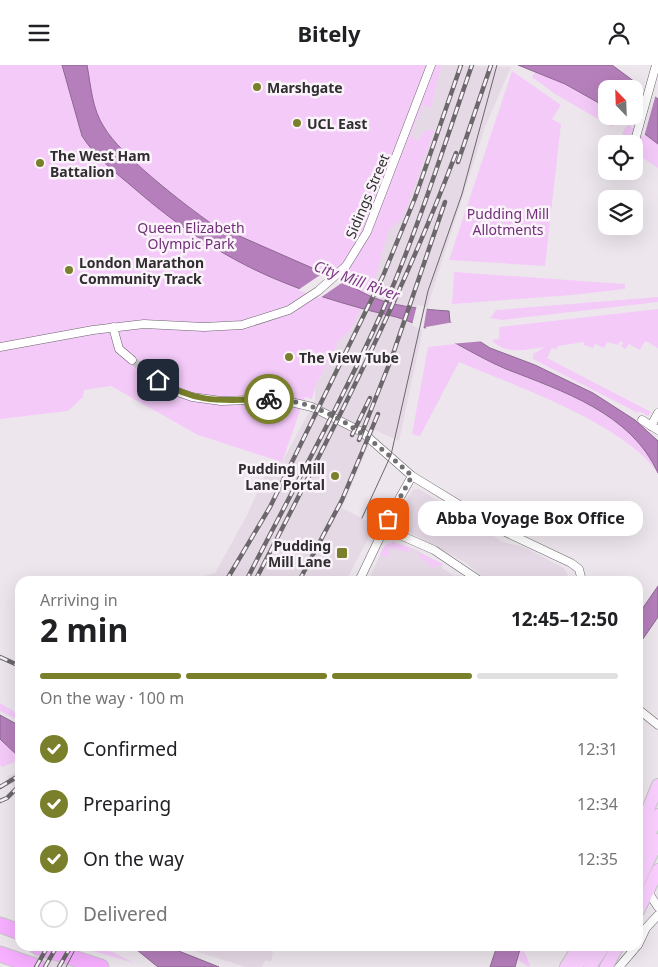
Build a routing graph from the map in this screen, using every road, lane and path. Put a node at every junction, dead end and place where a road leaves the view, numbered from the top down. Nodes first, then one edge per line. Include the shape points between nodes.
1 (430, 65) edge
2 (656, 65) edge
3 (636, 135) edge
4 (113, 327) junction
5 (0, 347) edge
6 (132, 360) tunnel mouth
7 (158, 380) tunnel mouth
8 (658, 413) edge
9 (642, 420) dead end
10 (654, 428) edge
11 (412, 476) junction
12 (384, 528) junction
13 (361, 576) edge
14 (473, 576) edge
15 (580, 576) edge
16 (643, 713) edge
17 (658, 725) edge
18 (658, 785) edge
19 (658, 815) edge
20 (643, 822) edge
21 (658, 840) edge
22 (643, 849) edge
23 (658, 870) edge
24 (643, 872) edge
25 (648, 892) junction
26 (643, 902) edge
27 (658, 907) edge
28 (658, 915) edge
29 (0, 925) edge
30 (15, 930) edge
31 (0, 935) edge
32 (643, 935) edge
33 (15, 940) edge
34 (52, 951) edge
35 (59, 951) edge
36 (577, 951) edge
37 (593, 951) edge
38 (597, 951) edge
39 (615, 951) edge
40 (633, 951) edge
41 (0, 953) edge
42 (0, 958) edge
43 (74, 958) junction
44 (22, 961) junction
45 (571, 965) edge
46 (38, 967) edge
47 (101, 967) edge
48 (590, 967) edge
49 (606, 967) edge
50 (619, 967) edge

1 - 4 street, Sidings Street via 376,213 358,249 332,280 289,310 232,327 144,324
2 - 3 street
4 - 5 street, Sidings Street
4 - 6 street via 115,343
7 - 11 street via 178,393 192,397 221,401 278,399 312,407 362,432
8 - 10 street
9 - 10 street
11 - 12 street
11 - 15 street via 499,529 571,563
12 - 13 street
12 - 14 street via 434,550
16 - 17 street
18 - 20 main road
19 - 22 main road
21 - 24 main road
23 - 25 main road
25 - 26 main road
25 - 27 street
28 - 32 street
29 - 30 highway
31 - 33 highway
34 - 43 highway
35 - 43 highway
36 - 45 main road
37 - 45 main road
38 - 48 main road
39 - 49 main road
40 - 50 street
41 - 44 highway
42 - 44 highway
43 - 47 highway
44 - 46 highway

